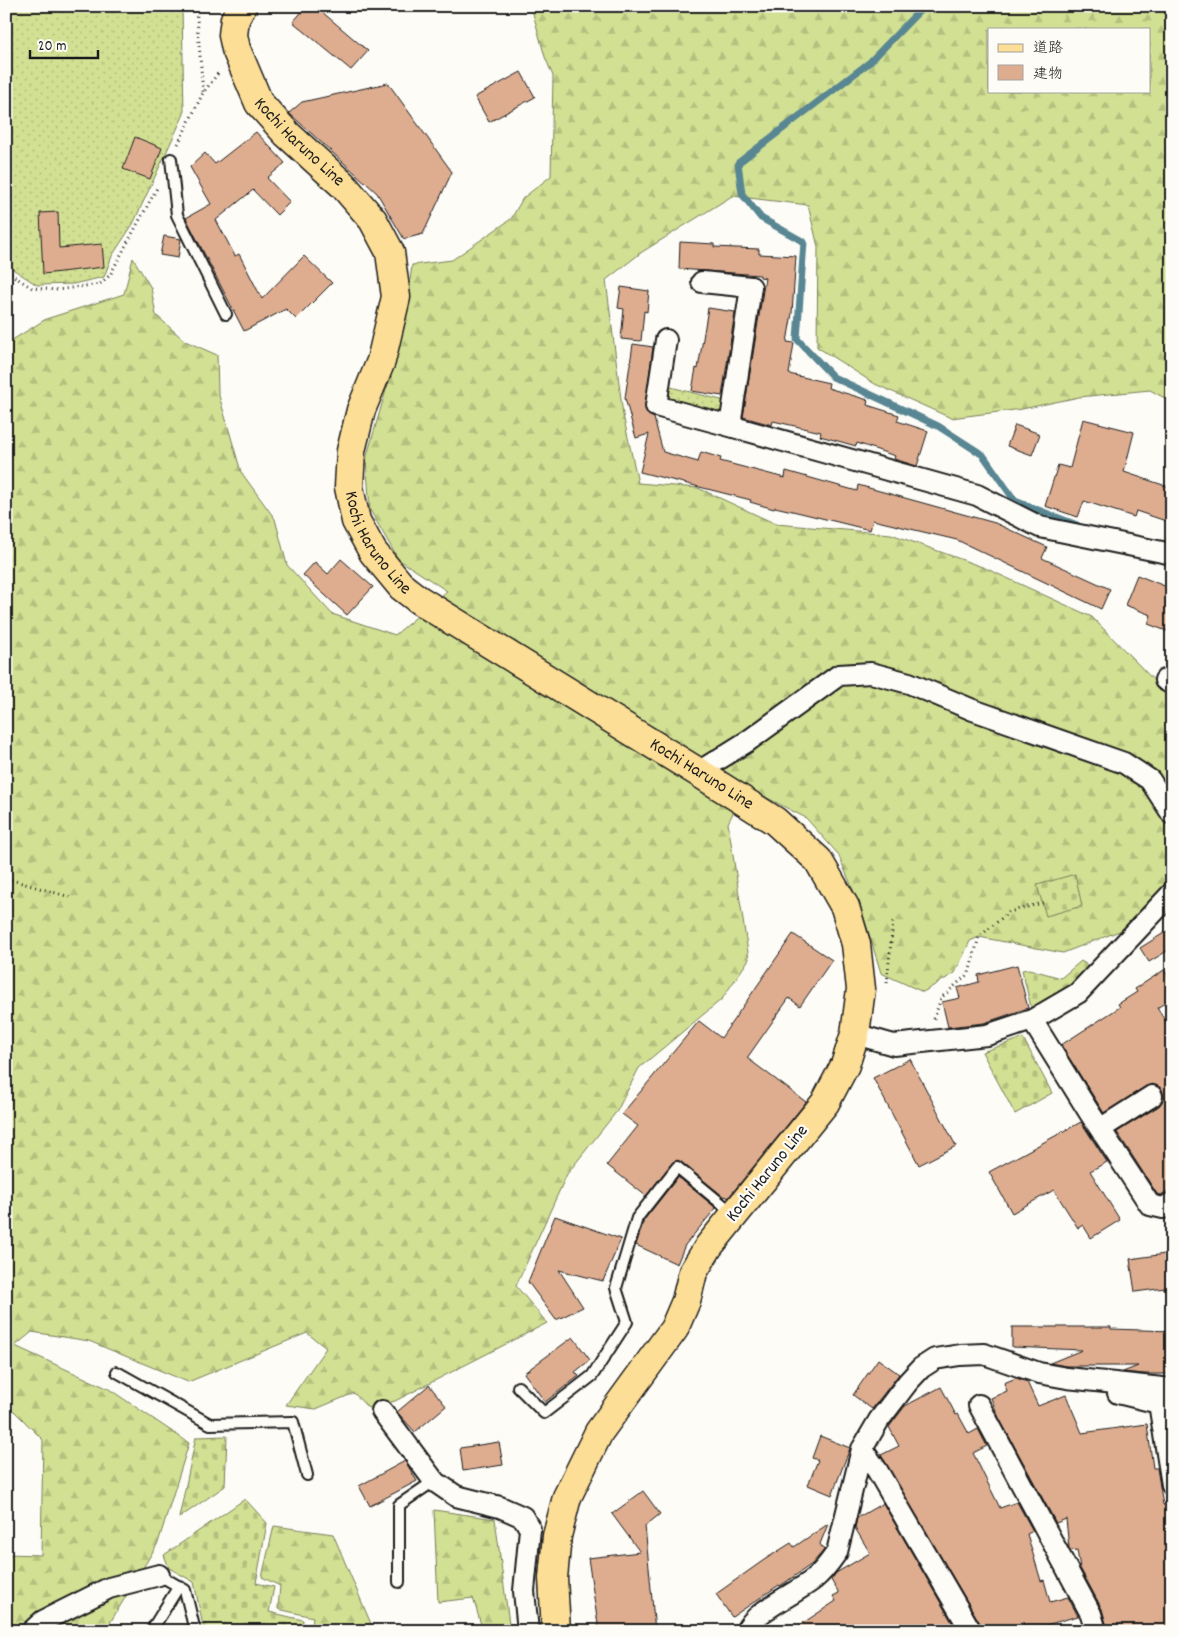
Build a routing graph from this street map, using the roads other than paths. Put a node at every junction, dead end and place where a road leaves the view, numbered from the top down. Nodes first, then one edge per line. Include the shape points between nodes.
1 (242, 6) edge
2 (171, 159) road end
3 (702, 282) dead end
4 (226, 314) dead end
5 (666, 340) dead end
6 (730, 426) junction
7 (1172, 554) edge
8 (701, 774) junction
9 (1172, 814) edge
10 (1172, 894) edge
11 (1032, 1020) junction
12 (855, 1034) junction
13 (1152, 1096) dead end
14 (1100, 1129) junction
15 (1172, 1203) edge
16 (734, 1215) junction
17 (117, 1372) dead end
18 (1101, 1381) junction
19 (518, 1387) dead end
20 (1172, 1389) edge
21 (979, 1405) dead end
22 (382, 1411) dead end
23 (862, 1449) junction
24 (307, 1475) dead end
25 (434, 1481) junction
26 (1172, 1485) edge
27 (159, 1575) joint
28 (399, 1582) dead end
29 (179, 1586) junction
30 (32, 1631) edge
31 (151, 1631) edge
32 (195, 1631) edge
33 (528, 1631) edge
34 (556, 1631) edge
35 (746, 1631) edge
36 (971, 1631) edge
37 (1096, 1631) edge

1 - 8 main road, Kochi Haruno Line via 235,20 233,35 259,103 287,134 343,185 373,220 390,252 396,297 381,361 359,418 351,452 349,487 356,521 373,552 402,586 419,600
2 - 4 lane via 177,215
3 - 6 street via 751,287
5 - 6 street via 656,406
6 - 7 street via 977,495 1040,527
8 - 9 street via 839,675 871,673 909,683 973,710 1124,762 1150,780
8 - 12 main road, Kochi Haruno Line via 775,821 818,860 845,907 856,944 861,989
10 - 11 street via 1078,993
11 - 12 street via 987,1035 894,1044
11 - 14 street
12 - 16 main road, Kochi Haruno Line via 845,1065 825,1103
13 - 14 street
14 - 15 street via 1150,1205 1163,1208
16 - 19 lane via 677,1167 637,1218 616,1288 627,1322 592,1376 544,1413
16 - 34 main road, Kochi Haruno Line via 693,1272 686,1301 674,1329 599,1432 567,1497 557,1536 553,1578
17 - 24 lane via 210,1424 292,1422
18 - 20 street
18 - 23 street via 1039,1373 984,1354 935,1359 920,1368 908,1382
18 - 26 street via 1113,1392 1159,1403
21 - 37 street via 1091,1614
22 - 25 street
23 - 35 street via 837,1552 813,1580 764,1611 748,1625
23 - 36 street
25 - 28 lane via 399,1505
25 - 33 street via 456,1496 500,1507 523,1517 530,1530 524,1591
27 - 29 lane
27 - 30 street via 110,1588 43,1621
29 - 31 lane
29 - 32 lane via 185,1590

